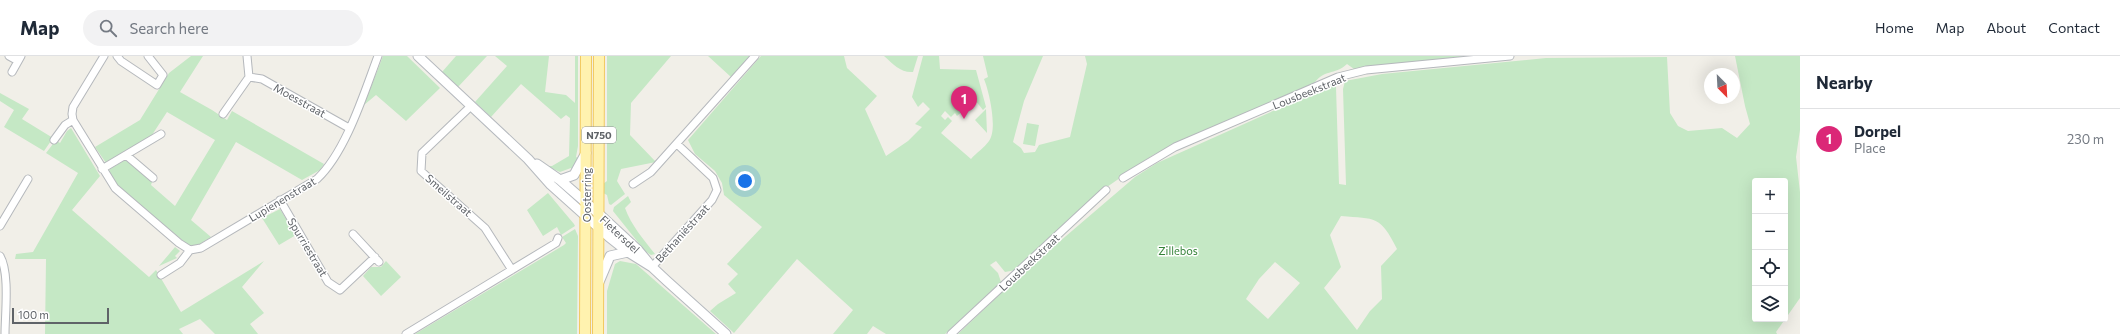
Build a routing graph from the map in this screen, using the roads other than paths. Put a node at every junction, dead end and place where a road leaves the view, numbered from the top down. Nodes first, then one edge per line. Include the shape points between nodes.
1 (9, 56) edge
2 (104, 56) edge
3 (116, 56) edge
4 (148, 56) edge
5 (248, 56) edge
6 (378, 56) edge
7 (418, 56) edge
8 (586, 56) edge
9 (599, 56) edge
10 (755, 56) edge
11 (1510, 56) edge
12 (19, 58) edge
13 (12, 72) dead end
14 (249, 78) junction
15 (471, 106) junction
16 (223, 114) dead end
17 (73, 120) junction
18 (348, 128) junction
19 (161, 134) dead end
20 (54, 140) dead end
21 (678, 144) junction
22 (586, 154) junction
23 (126, 155) junction
24 (528, 159) junction
25 (102, 169) junction
26 (152, 178) dead end
27 (1123, 178) dead end
28 (28, 179) dead end
29 (560, 180) junction
30 (633, 184) dead end
31 (1106, 190) dead end
32 (280, 200) junction
33 (586, 203) junction
34 (598, 213) junction
35 (586, 217) junction
36 (0, 226) edge
37 (598, 227) junction
38 (353, 234) dead end
39 (558, 238) dead end
40 (190, 250) junction
41 (628, 252) junction
42 (0, 256) edge
43 (652, 267) junction
44 (512, 270) junction
45 (161, 275) dead end
46 (598, 285) junction
47 (2, 312) edge
48 (5, 334) edge
49 (406, 334) edge
50 (586, 334) edge
51 (598, 334) edge
52 (726, 334) edge
53 (951, 334) edge

1 - 12 street
2 - 17 street via 73,107
3 - 4 street via 157,85 163,75
5 - 14 street
6 - 18 street, Lupienenstraat
7 - 15 street, Fletersdel
8 - 22 main road, Oosterring / N750
9 - 34 main road, Oosterring / N750
10 - 21 street
11 - 27 street, Lousbeekstraat via 1366,70 1338,77 1175,147
12 - 13 street
14 - 16 street
14 - 18 street, Moesstraat via 262,79
15 - 24 street, Fletersdel
15 - 44 street, Smeilstraat via 422,153 421,171 485,228
17 - 20 street via 65,125
17 - 25 street
18 - 32 street, Lupienenstraat via 326,171
19 - 23 street
21 - 30 street via 651,172
21 - 43 street, Bethaniëstraat via 713,178 716,190 712,200
22 - 29 street via 574,175
22 - 33 main road, Oosterring / N750
23 - 25 street
23 - 26 street
24 - 29 street, Fletersdel
24 - 35 street, Fletersdel via 551,185
25 - 40 street via 115,188
28 - 36 street
29 - 33 street, Fletersdel
31 - 53 street, Lousbeekstraat
32 - 38 street, Spurriestraat via 328,282 340,290 377,260
32 - 40 street, Lupienenstraat via 201,248
33 - 34 street, Fletersdel
33 - 35 main road, Oosterring / N750
34 - 37 main road, Oosterring / N750
34 - 43 street, Fletersdel via 638,250
35 - 37 street, Fletersdel
35 - 50 main road, Oosterring / N750
37 - 41 street, Fletersdel
37 - 46 main road, Oosterring / N750
39 - 44 street via 556,243
40 - 45 street, Lupienenstraat via 180,263
41 - 43 street, Fletersdel
41 - 46 street via 610,256
42 - 47 street via 5,270
43 - 52 street, Fletersdel
44 - 49 street
46 - 51 main road, Oosterring / N750
47 - 48 street

